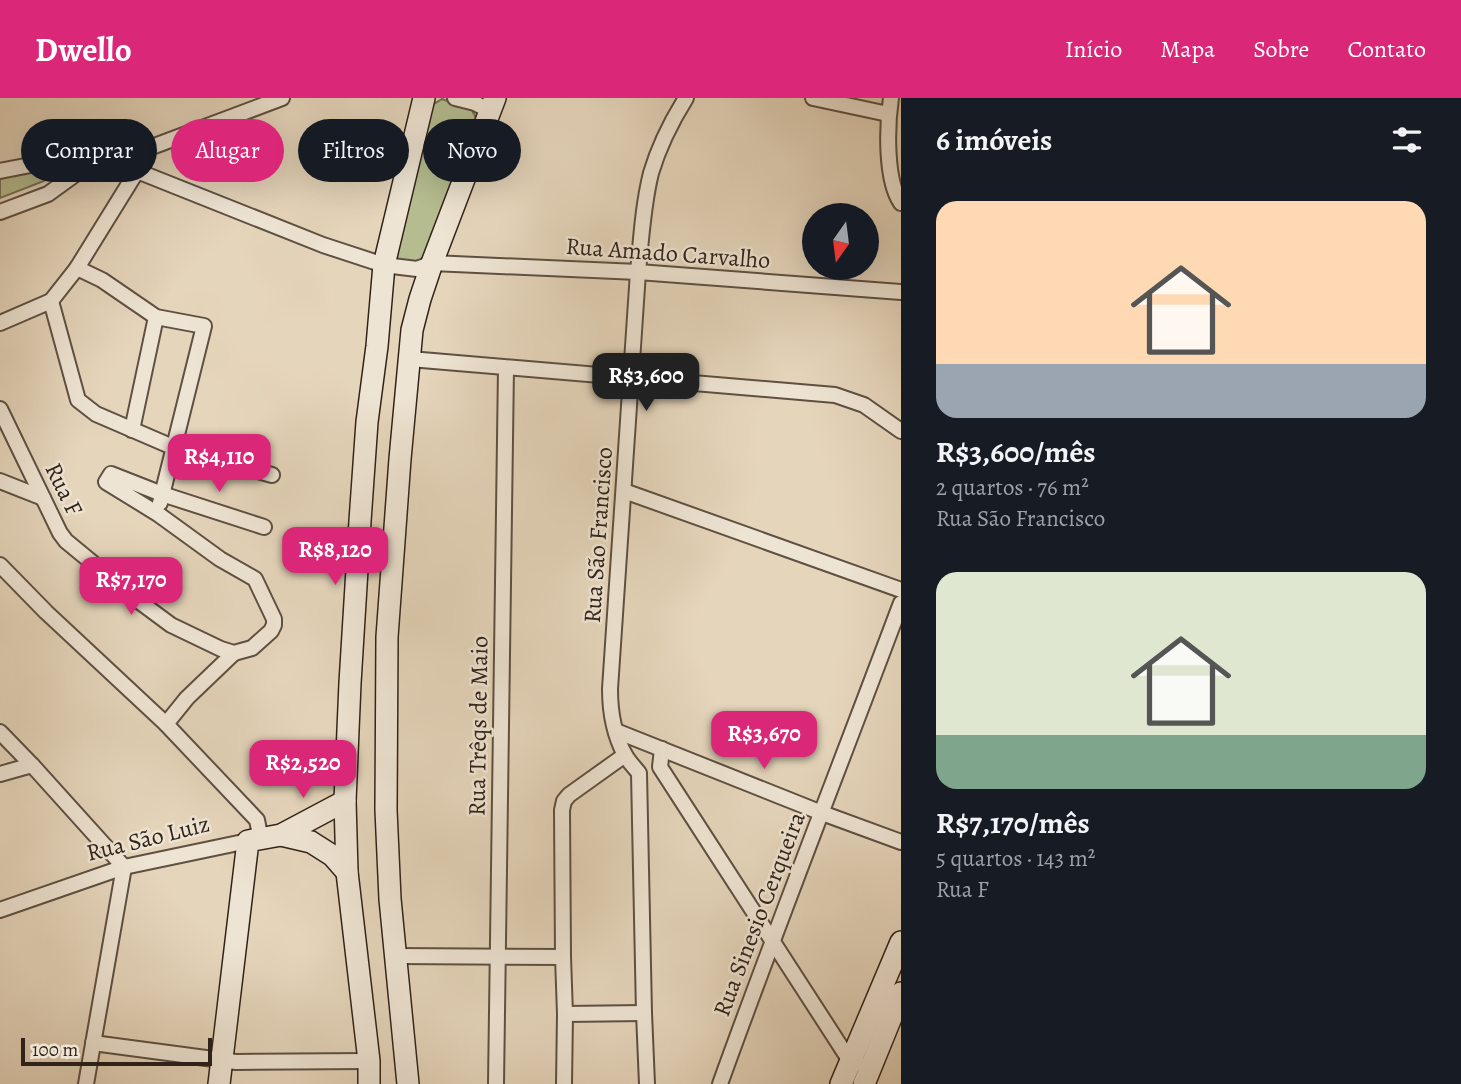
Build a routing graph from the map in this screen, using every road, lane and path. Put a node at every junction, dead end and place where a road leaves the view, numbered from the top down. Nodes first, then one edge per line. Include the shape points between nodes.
1 (282, 98) edge
2 (455, 98) edge
3 (686, 98) edge
4 (813, 98) edge
5 (891, 98) edge
6 (427, 99) edge
7 (492, 104) edge
8 (888, 114) junction
9 (157, 145) edge
10 (21, 166) edge
11 (0, 171) edge
12 (157, 180) edge
13 (65, 182) edge
14 (130, 182) edge
15 (901, 203) edge
16 (0, 212) edge
17 (432, 263) junction
18 (384, 265) junction
19 (77, 268) junction
20 (638, 272) junction
21 (901, 292) edge
22 (51, 301) junction
23 (156, 317) junction
24 (0, 323) edge
25 (410, 359) junction
26 (506, 368) junction
27 (631, 377) junction
28 (0, 409) edge
29 (132, 430) junction
30 (901, 431) edge
31 (175, 448) junction
32 (272, 475) dead end
33 (0, 481) edge
34 (624, 491) junction
35 (162, 494) junction
36 (43, 498) junction
37 (158, 514) junction
38 (264, 527) dead end
39 (0, 565) edge
40 (901, 590) edge
41 (901, 603) edge
42 (234, 653) junction
43 (166, 724) junction
44 (616, 731) junction
45 (0, 732) edge
46 (662, 749) junction
47 (625, 755) junction
48 (32, 765) junction
49 (660, 767) junction
50 (639, 773) junction
51 (0, 774) edge
52 (345, 801) junction
53 (822, 813) junction
54 (264, 839) junction
55 (901, 842) edge
56 (124, 867) junction
57 (348, 872) junction
58 (0, 910) edge
59 (771, 942) junction
60 (901, 942) edge
61 (396, 956) junction
62 (497, 956) junction
63 (563, 957) junction
64 (901, 993) edge
65 (644, 1013) junction
66 (565, 1014) junction
67 (93, 1043) junction
68 (229, 1061) junction
69 (369, 1061) junction
70 (850, 1061) junction
71 (868, 1076) edge
72 (86, 1084) edge
73 (219, 1084) edge
74 (233, 1084) edge
75 (369, 1084) edge
76 (408, 1084) edge
77 (496, 1084) edge
78 (564, 1084) edge
79 (647, 1084) edge
80 (719, 1084) edge
81 (841, 1084) edge

1 - 9 street
2 - 7 street
3 - 20 street, Rua São Francisco via 668,128 651,175
4 - 8 street
5 - 8 street
6 - 18 street
7 - 17 street
8 - 15 street via 893,185
10 - 11 street
12 - 18 street, Rua Amado Carvalho
13 - 16 street via 48,194
14 - 19 street
17 - 18 street, Rua Amado Carvalho via 417,269
17 - 20 street, Rua Amado Carvalho
17 - 25 street via 412,330
18 - 52 street via 360,521
19 - 22 street
19 - 23 street
20 - 21 street, Rua Amado Carvalho
20 - 27 street, Rua São Francisco
22 - 24 street
22 - 29 street via 78,400
23 - 29 street
23 - 31 street via 204,326
25 - 26 street
25 - 61 street via 387,637 387,848
26 - 27 street
26 - 62 street, Rua Trêqs de Maio
27 - 30 street via 835,395 863,405
27 - 34 street, Rua São Francisco
28 - 36 street, Rua F
29 - 31 street
31 - 32 street
31 - 35 street
33 - 36 street
34 - 40 street
34 - 44 street, Rua São Francisco via 610,689
35 - 37 street
35 - 37 street via 111,474 106,482
35 - 38 street
36 - 42 street, Rua F via 60,533 75,549 171,625
37 - 42 street via 256,579 274,625 252,648
39 - 43 street
41 - 53 street, Rua Sinesio Cerqueira
42 - 43 street
43 - 54 street via 257,820
44 - 46 street
44 - 47 street
45 - 48 street
46 - 49 street
46 - 53 street
47 - 50 street
47 - 63 street via 564,801
48 - 51 street
48 - 56 street
49 - 50 street
49 - 59 street
50 - 65 street
52 - 54 street, Rua São Luiz
52 - 57 street
53 - 55 street
53 - 59 street, Rua Sinesio Cerqueira
54 - 56 street, Rua São Luiz
54 - 57 street via 311,842
54 - 68 street
56 - 58 street, Rua São Luiz
56 - 67 street
57 - 69 street
59 - 70 street
59 - 80 street, Rua Sinesio Cerqueira
60 - 70 street
61 - 62 street
61 - 76 street
62 - 63 street
62 - 77 street, Rua Trêqs de Maio
63 - 66 street
64 - 71 street
65 - 66 street
65 - 79 street
66 - 78 street
67 - 68 street
67 - 72 street
68 - 69 street
68 - 73 street
68 - 74 street
69 - 75 street
70 - 71 street
70 - 81 street

